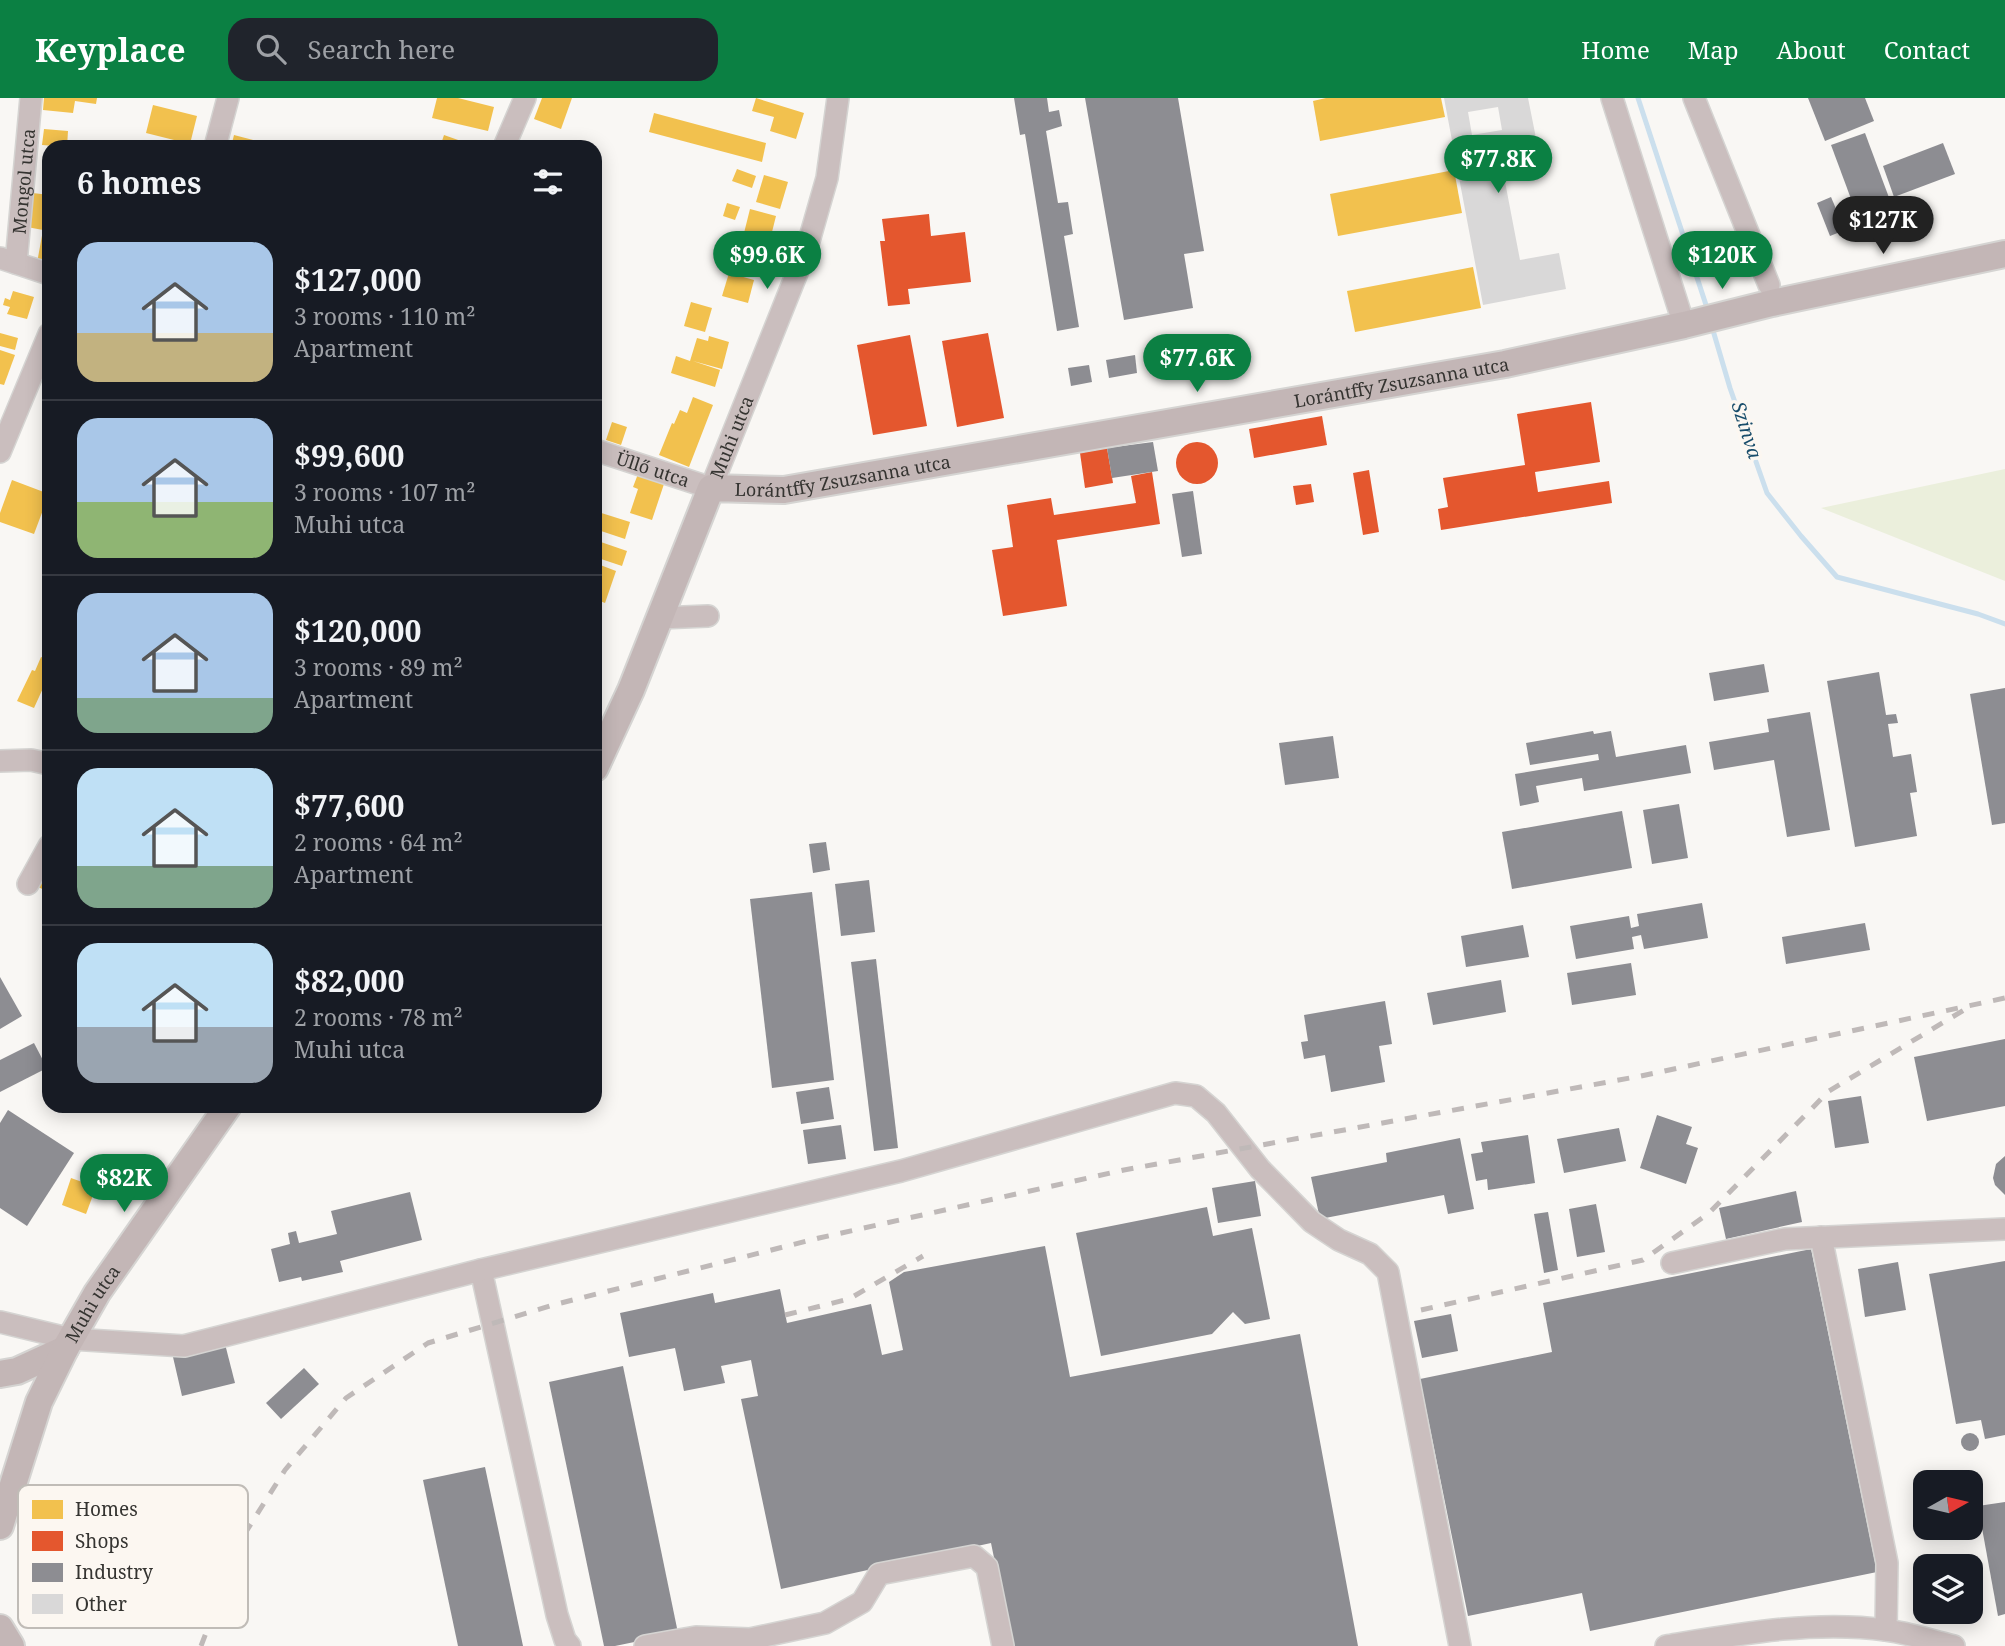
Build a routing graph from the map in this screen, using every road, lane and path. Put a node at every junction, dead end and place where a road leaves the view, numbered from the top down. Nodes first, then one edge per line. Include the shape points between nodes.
1 (31, 98) edge
2 (228, 98) edge
3 (525, 98) edge
4 (838, 98) edge
5 (1612, 98) edge
6 (1694, 98) edge
7 (217, 140) edge
8 (507, 140) edge
9 (2005, 254) edge
10 (8, 260) edge
11 (42, 272) edge
12 (1770, 294) junction
13 (1684, 325) junction
14 (42, 351) edge
15 (0, 452) edge
16 (602, 452) edge
17 (711, 488) junction
18 (708, 616) dead end
19 (660, 618) junction
20 (602, 752) edge
21 (0, 761) edge
22 (42, 762) edge
23 (42, 859) edge
24 (28, 884) dead end
25 (223, 1113) edge
26 (2005, 1229) edge
27 (1821, 1237) junction
28 (1672, 1263) dead end
29 (481, 1270) junction
30 (0, 1322) edge
31 (68, 1344) junction
32 (0, 1374) edge
33 (0, 1526) edge
34 (0, 1628) edge
35 (1886, 1630) junction
36 (11, 1646) edge
37 (570, 1646) edge
38 (645, 1646) edge
39 (1003, 1646) edge
40 (1460, 1646) edge
41 (1666, 1646) edge
42 (1954, 1646) edge

1 - 10 street, Mongol utca
2 - 7 street
3 - 8 street
4 - 17 street, Muhi utca via 827,178 807,248
5 - 13 street
6 - 12 street
9 - 12 main road, Lorántffy Zsuzsanna utca
10 - 11 street
12 - 13 main road, Lorántffy Zsuzsanna utca
13 - 17 main road, Lorántffy Zsuzsanna utca via 1505,364 798,487
14 - 15 street
16 - 17 street, Üllő utca
17 - 19 main road, Muhi utca
18 - 19 street
19 - 20 main road, Muhi utca
21 - 22 street
23 - 24 street
25 - 31 main road, Muhi utca via 97,1293
26 - 27 street
27 - 28 street via 1785,1239
27 - 35 street via 1887,1563
29 - 31 street via 184,1346
29 - 37 street via 557,1615
29 - 40 street via 901,1171 1175,1093 1196,1096 1312,1222 1370,1254 1388,1272
30 - 31 street
31 - 32 main road via 17,1371
31 - 33 main road, Muhi utca via 39,1402
34 - 36 main road
35 - 41 street via 1824,1627
35 - 42 street
38 - 39 street via 696,1636 750,1639 825,1623 862,1602 879,1574 974,1556 987,1567

